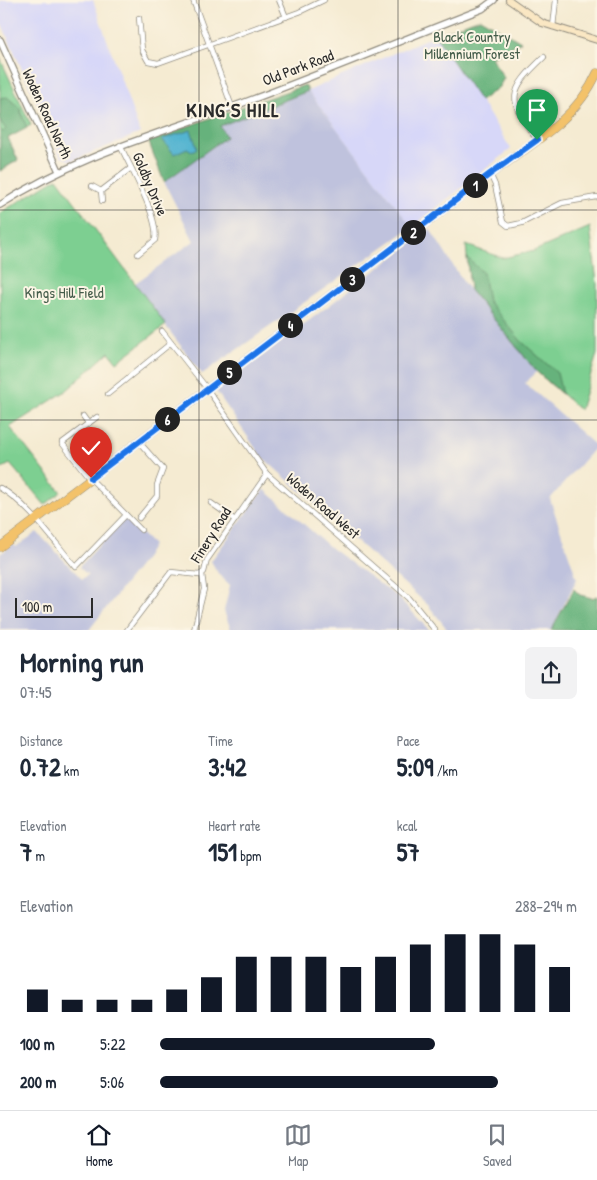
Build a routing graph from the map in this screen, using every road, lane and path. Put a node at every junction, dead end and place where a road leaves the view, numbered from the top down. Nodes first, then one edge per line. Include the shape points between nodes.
1 (193, 0) edge
2 (279, 0) edge
3 (324, 0) edge
4 (494, 0) edge
5 (509, 0) edge
6 (556, 0) edge
7 (286, 17) junction
8 (139, 18) dead end
9 (553, 28) junction
10 (597, 34) edge
11 (582, 35) junction
12 (0, 40) edge
13 (597, 40) edge
14 (210, 46) junction
15 (544, 57) dead end
16 (597, 73) edge
17 (232, 107) junction
18 (537, 140) junction
19 (120, 145) junction
20 (131, 168) junction
21 (59, 171) junction
22 (490, 174) junction
23 (92, 186) dead end
24 (101, 191) junction
25 (597, 197) edge
26 (102, 201) dead end
27 (0, 205) edge
28 (138, 254) dead end
29 (162, 331) dead end
30 (171, 343) junction
31 (206, 390) junction
32 (108, 394) dead end
33 (83, 416) dead end
34 (97, 417) dead end
35 (88, 423) junction
36 (58, 438) dead end
37 (138, 442) junction
38 (62, 443) junction
39 (267, 474) junction
40 (91, 478) junction
41 (0, 488) edge
42 (211, 503) dead end
43 (126, 514) junction
44 (139, 518) dead end
45 (35, 520) junction
46 (235, 520) junction
47 (141, 530) dead end
48 (0, 547) edge
49 (202, 574) junction
50 (127, 630) edge
51 (194, 630) edge
52 (435, 630) edge

1 - 14 street
2 - 7 street
3 - 7 street
4 - 17 street, Old Park Road via 482,9
5 - 9 main road
6 - 9 street
7 - 14 street
8 - 14 street via 142,50 148,61 158,63
9 - 11 main road
10 - 11 main road
11 - 13 main road
12 - 21 street, Woden Road North
14 - 17 street
15 - 18 street via 516,87 518,113
16 - 18 main road via 578,104
17 - 19 street, Old Park Road
18 - 22 main road
19 - 20 street, Goldby Drive
19 - 21 street, Old Park Road
20 - 24 street
20 - 28 street, Goldby Drive via 156,230 155,240
21 - 27 street, Old Park Road
22 - 25 street via 503,222 508,226 522,223 562,203
22 - 31 main road
23 - 24 street
24 - 26 street
29 - 30 street, Woden Road West
30 - 31 street, Woden Road West
30 - 32 street
31 - 37 main road
31 - 39 street, Woden Road West
33 - 35 street
34 - 35 street
35 - 38 street
36 - 38 street
37 - 40 main road
37 - 44 street via 163,469 157,496
38 - 40 street
39 - 46 street, Finery Road
39 - 52 street, Woden Road West via 410,598
40 - 43 street
40 - 45 main road
41 - 45 street
42 - 46 street
43 - 45 street via 76,567
43 - 47 street
45 - 48 main road
46 - 49 street, Finery Road via 207,560
49 - 50 street, Finery Road via 171,572
49 - 51 street via 204,589

